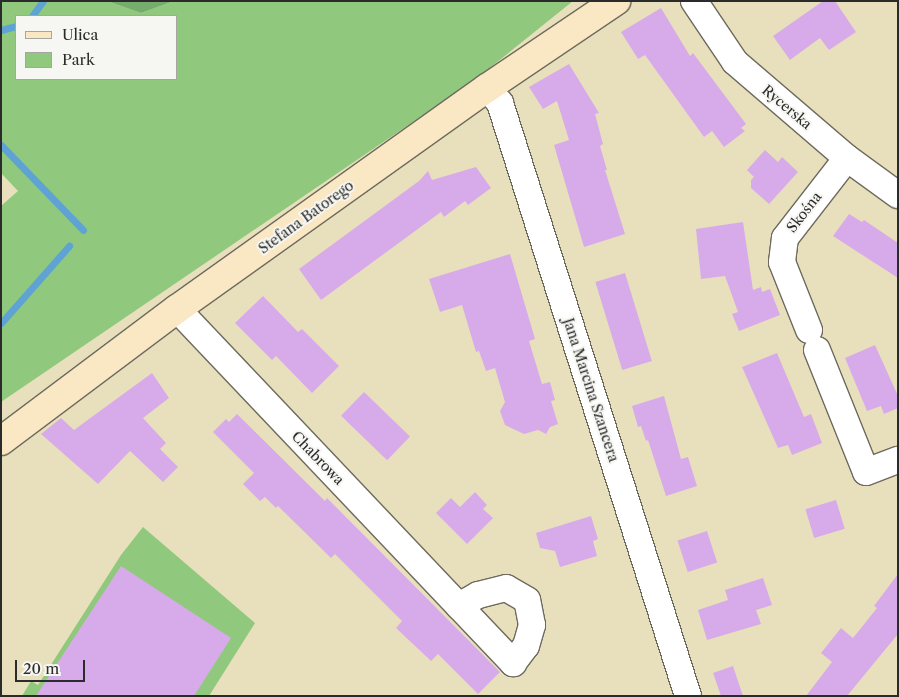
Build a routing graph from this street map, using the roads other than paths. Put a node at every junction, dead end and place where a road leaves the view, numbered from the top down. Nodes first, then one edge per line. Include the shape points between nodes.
1 (616, 1) edge
2 (694, 1) edge
3 (487, 88) junction
4 (847, 158) junction
5 (898, 195) edge
6 (177, 309) junction
7 (1, 441) edge
8 (898, 460) edge
9 (459, 606) dead end
10 (688, 696) edge

1 - 3 street, Stefana Batorego
2 - 4 street, Rycerska via 735,62
3 - 6 street, Stefana Batorego
3 - 10 street, Jana Marcina Szancera via 500,103
4 - 5 street, Rycerska
4 - 8 street, Skośna via 785,238 782,262 866,472
6 - 7 street, Stefana Batorego
6 - 9 street, Chabrowa

